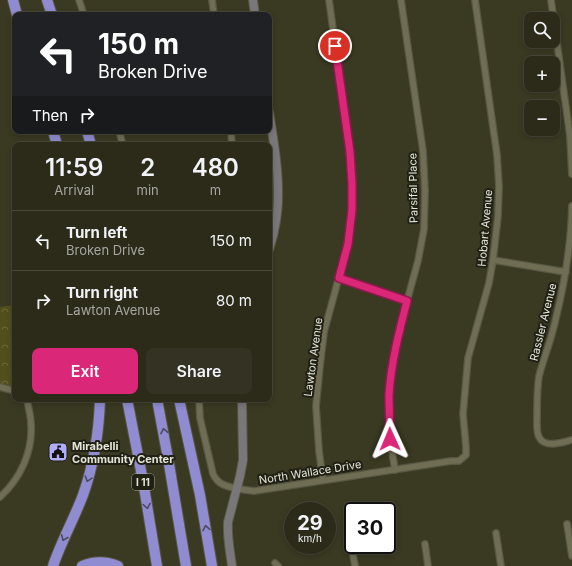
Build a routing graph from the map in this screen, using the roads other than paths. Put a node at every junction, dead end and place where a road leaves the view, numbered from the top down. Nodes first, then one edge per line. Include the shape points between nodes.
1 (13, 0) edge
2 (47, 0) edge
3 (79, 0) edge
4 (212, 0) edge
5 (253, 0) edge
6 (329, 0) edge
7 (402, 0) edge
8 (475, 0) edge
9 (551, 0) edge
10 (16, 12) edge
11 (51, 12) edge
12 (83, 12) edge
13 (214, 12) edge
14 (255, 12) edge
15 (272, 134) edge
16 (572, 174) edge
17 (572, 206) edge
18 (272, 240) edge
19 (493, 260) junction
20 (566, 272) junction
21 (339, 278) junction
22 (407, 301) junction
23 (0, 387) edge
24 (12, 390) edge
25 (28, 402) edge
26 (100, 402) edge
27 (128, 402) edge
28 (158, 402) edge
29 (180, 402) edge
30 (199, 402) edge
31 (242, 402) edge
32 (572, 440) edge
33 (466, 455) joint
34 (395, 470) junction
35 (323, 480) junction
36 (236, 488) junction
37 (0, 496) edge
38 (567, 524) dead end
39 (496, 533) dead end
40 (425, 544) dead end
41 (353, 555) dead end
42 (572, 556) edge
43 (53, 566) edge
44 (82, 566) edge
45 (118, 566) edge
46 (157, 566) edge
47 (186, 566) edge
48 (212, 566) edge
49 (232, 566) edge
50 (355, 566) edge
51 (428, 566) edge
52 (501, 566) edge

1 - 10 highway
2 - 11 highway
3 - 12 street
4 - 13 street
5 - 14 street
6 - 21 street, Lawton Avenue via 352,184 348,244
7 - 22 street, Parsifal Place via 423,151 425,192 424,229
8 - 19 street, Hobart Avenue via 497,155 498,216
9 - 16 street via 570,136
15 - 18 street via 278,190
17 - 20 street, Rassler Avenue
19 - 20 street
19 - 33 street, Hobart Avenue via 468,358 463,414
20 - 32 street, Rassler Avenue via 556,319 539,376 537,430 542,441 549,445
21 - 22 street
21 - 35 street, Lawton Avenue via 324,332 316,406
22 - 34 street, Parsifal Place via 399,330 389,396 390,439
23 - 24 street
25 - 37 street via 31,423 28,452 18,476 10,488
26 -> 43 highway via 97,438 88,478
27 -> 46 highway, I 11
47 -> 28 highway
48 -> 29 highway
30 - 36 street, North Wallace Drive via 200,418 213,474 217,481
31 - 36 street via 243,460
33 - 34 street, North Wallace Drive via 459,461
34 - 35 street, North Wallace Drive
35 - 36 street, North Wallace Drive via 254,491
36 - 49 street via 228,522
38 - 42 street
39 - 52 street
40 - 51 street
41 - 50 street
44 - 45 highway via 98,562

